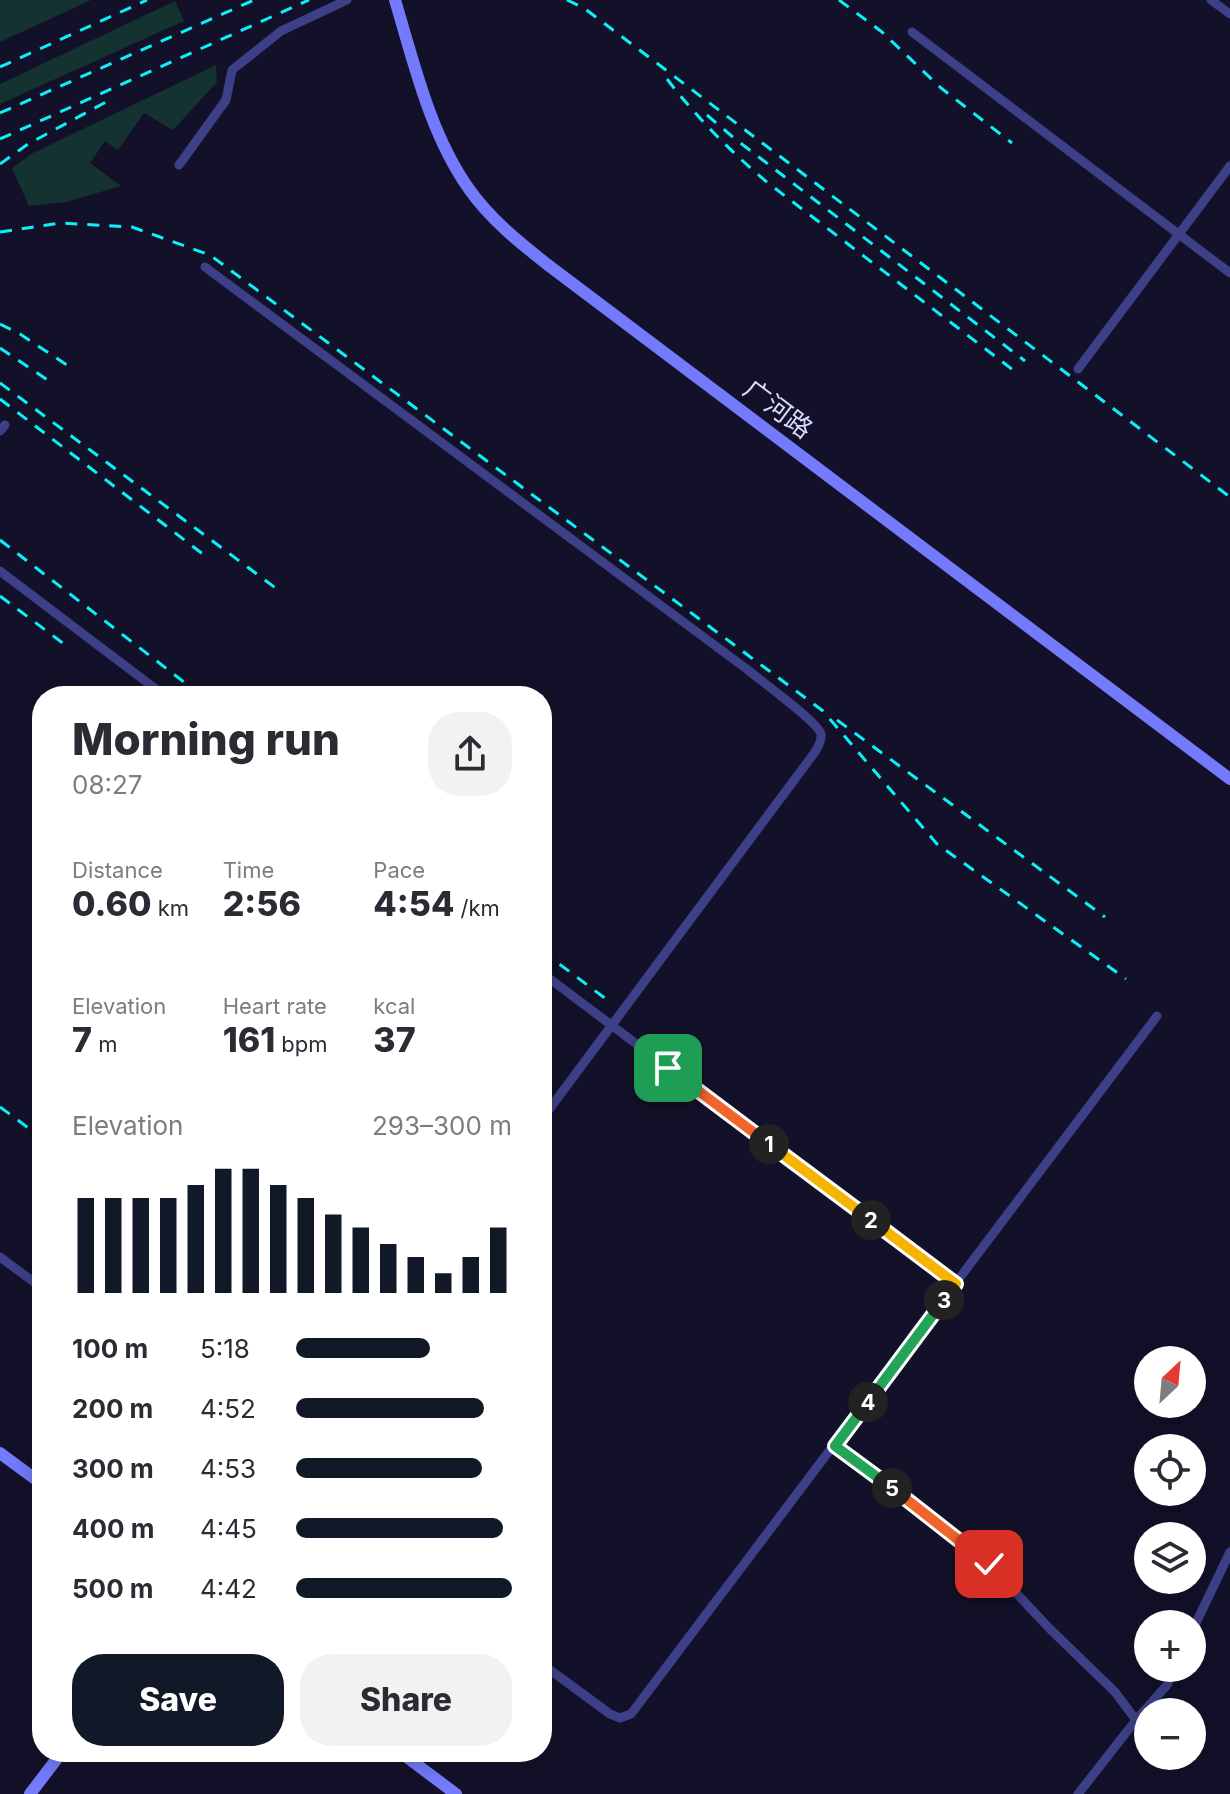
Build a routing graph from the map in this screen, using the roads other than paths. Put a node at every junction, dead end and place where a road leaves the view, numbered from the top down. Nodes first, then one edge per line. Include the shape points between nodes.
1 (347, 0) edge
2 (395, 0) edge
3 (1211, 0) edge
4 (1230, 14) edge
5 (912, 32) dead end
6 (179, 165) dead end
7 (1230, 166) edge
8 (1178, 234) junction
9 (205, 267) dead end
10 (1230, 273) edge
11 (1078, 369) dead end
12 (0, 571) edge
13 (152, 686) edge
14 (1230, 779) edge
15 (552, 981) edge
16 (1157, 1016) dead end
17 (612, 1026) junction
18 (552, 1106) edge
19 (0, 1257) edge
20 (32, 1281) edge
21 (956, 1284) junction
22 (835, 1446) junction
23 (0, 1453) edge
24 (32, 1477) edge
25 (1230, 1552) edge
26 (1202, 1610) edge
27 (552, 1671) edge
28 (1168, 1682) edge
29 (1155, 1698) edge
30 (1134, 1717) edge
31 (1134, 1723) edge
32 (54, 1762) edge
33 (413, 1762) edge
34 (30, 1794) edge
35 (456, 1794) edge
36 (1078, 1794) edge

1 - 6 street via 281,31 232,70 226,100
2 - 14 street, 广河路 via 444,145 468,188 497,221 548,265
3 - 4 street
5 - 8 street
7 - 8 street
8 - 10 street
8 - 11 street
9 - 17 street via 748,670 821,733 815,752
12 - 13 street
15 - 17 street
16 - 21 street
17 - 18 street
17 - 21 street
19 - 20 street
21 - 22 street
22 - 27 street via 631,1714 610,1714
22 - 30 street via 989,1564
23 - 24 street
25 - 26 street
28 - 29 street
31 - 36 street
32 - 34 street
33 - 35 street

